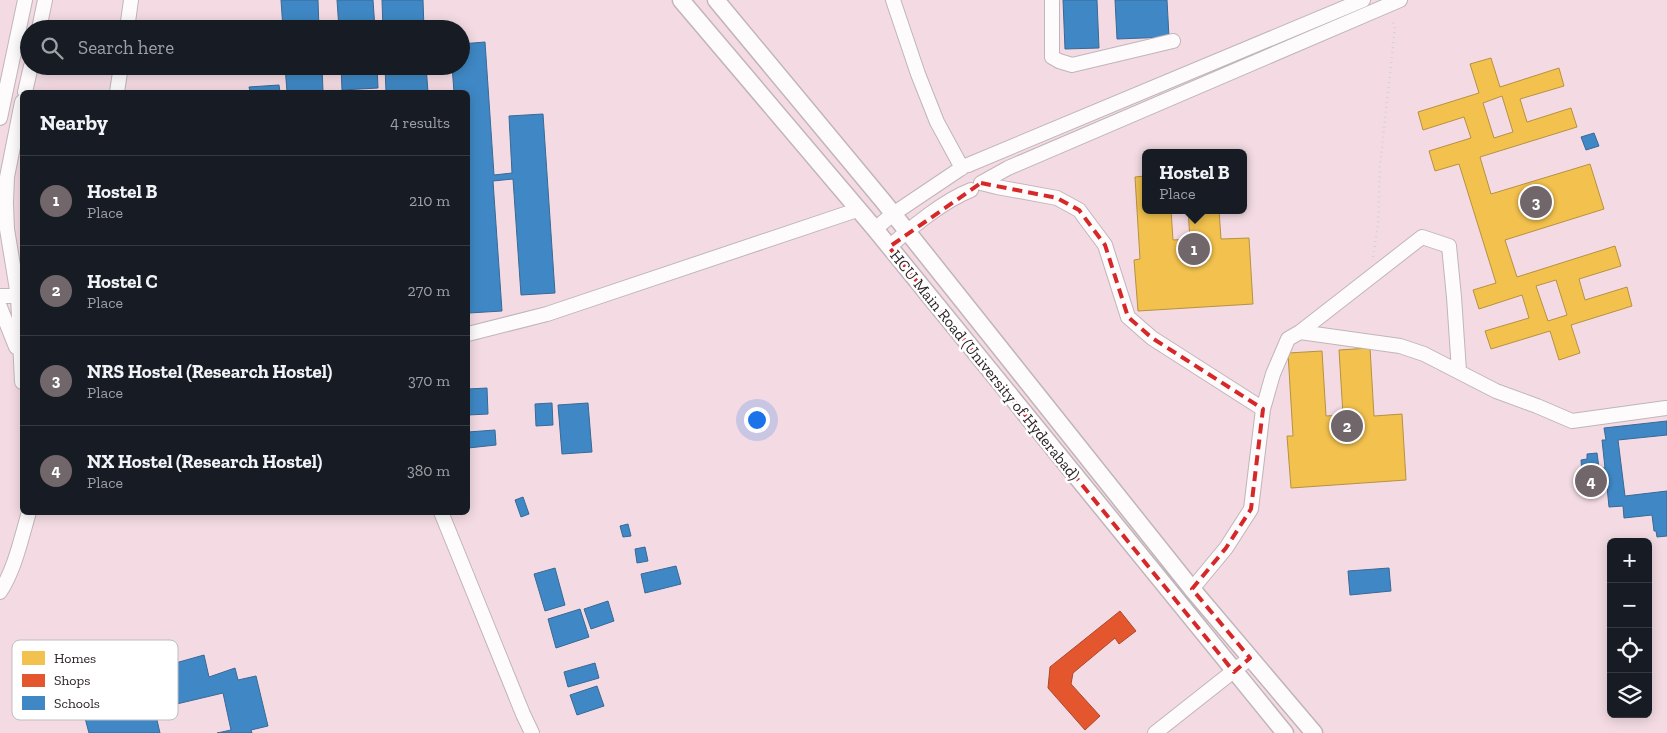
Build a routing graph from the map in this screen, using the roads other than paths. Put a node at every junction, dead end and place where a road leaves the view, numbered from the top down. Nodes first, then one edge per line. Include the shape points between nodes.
1 (25, 0) edge
2 (45, 0) edge
3 (131, 0) edge
4 (681, 0) edge
5 (716, 0) edge
6 (893, 0) edge
7 (1052, 0) edge
8 (1363, 0) edge
9 (1400, 0) edge
10 (1385, 3) edge
11 (21, 20) edge
12 (42, 20) edge
13 (128, 20) edge
14 (20, 24) edge
15 (1173, 41) dead end
16 (29, 75) edge
17 (120, 75) edge
18 (25, 90) edge
19 (117, 90) edge
20 (0, 118) edge
21 (20, 119) edge
22 (0, 134) edge
23 (18, 136) edge
24 (963, 167) junction
25 (976, 186) junction
26 (857, 210) junction
27 (893, 214) junction
28 (875, 229) junction
29 (907, 231) junction
30 (889, 247) junction
31 (0, 296) edge
32 (20, 296) edge
33 (0, 307) edge
34 (1300, 332) junction
35 (470, 333) edge
36 (20, 357) joint
37 (1459, 371) junction
38 (1666, 408) edge
39 (1263, 410) junction
40 (28, 515) edge
41 (442, 515) edge
42 (1192, 589) junction
43 (0, 592) edge
44 (1250, 658) junction
45 (1234, 672) junction
46 (1161, 731) edge
47 (532, 733) edge
48 (1285, 733) edge
49 (1314, 733) edge

1 - 11 street
2 - 12 street
3 - 13 street
4 - 26 street, HCU Main Road (University of Hyderabad)
5 - 27 street, HCU Main Road (University of Hyderabad)
6 - 24 street via 937,122
7 - 15 street via 1052,57 1059,62 1072,65
8 - 24 street
9 - 10 street
10 - 25 street via 1008,168
14 - 20 street
16 - 18 street
17 - 19 street
21 - 23 street
22 - 23 street
23 - 32 street via 7,177 6,203 7,229
24 - 25 street via 979,170 982,178
24 - 25 street via 957,176 958,184 964,189
24 - 27 street
25 - 29 street
25 - 39 street via 1057,198 1079,210 1106,245 1128,316 1152,338
26 - 28 street, HCU Main Road (University of Hyderabad)
26 - 35 street via 547,314
27 - 28 street
27 - 29 street, HCU Main Road (University of Hyderabad)
28 - 30 street, HCU Main Road (University of Hyderabad)
29 - 30 street
29 - 42 street, HCU Main Road (University of Hyderabad)
30 - 45 street, HCU Main Road (University of Hyderabad)
31 - 32 street
32 - 36 street
33 - 36 street
34 - 37 street via 1400,346
34 - 37 street via 1422,237 1449,246
34 - 39 street via 1288,338
37 - 38 street via 1496,391 1572,421
39 - 42 street via 1251,509 1226,548
40 - 43 street
41 - 47 street
42 - 44 street, HCU Main Road (University of Hyderabad)
44 - 45 street
44 - 49 street, HCU Main Road (University of Hyderabad)
45 - 46 street
45 - 48 street, HCU Main Road (University of Hyderabad)

